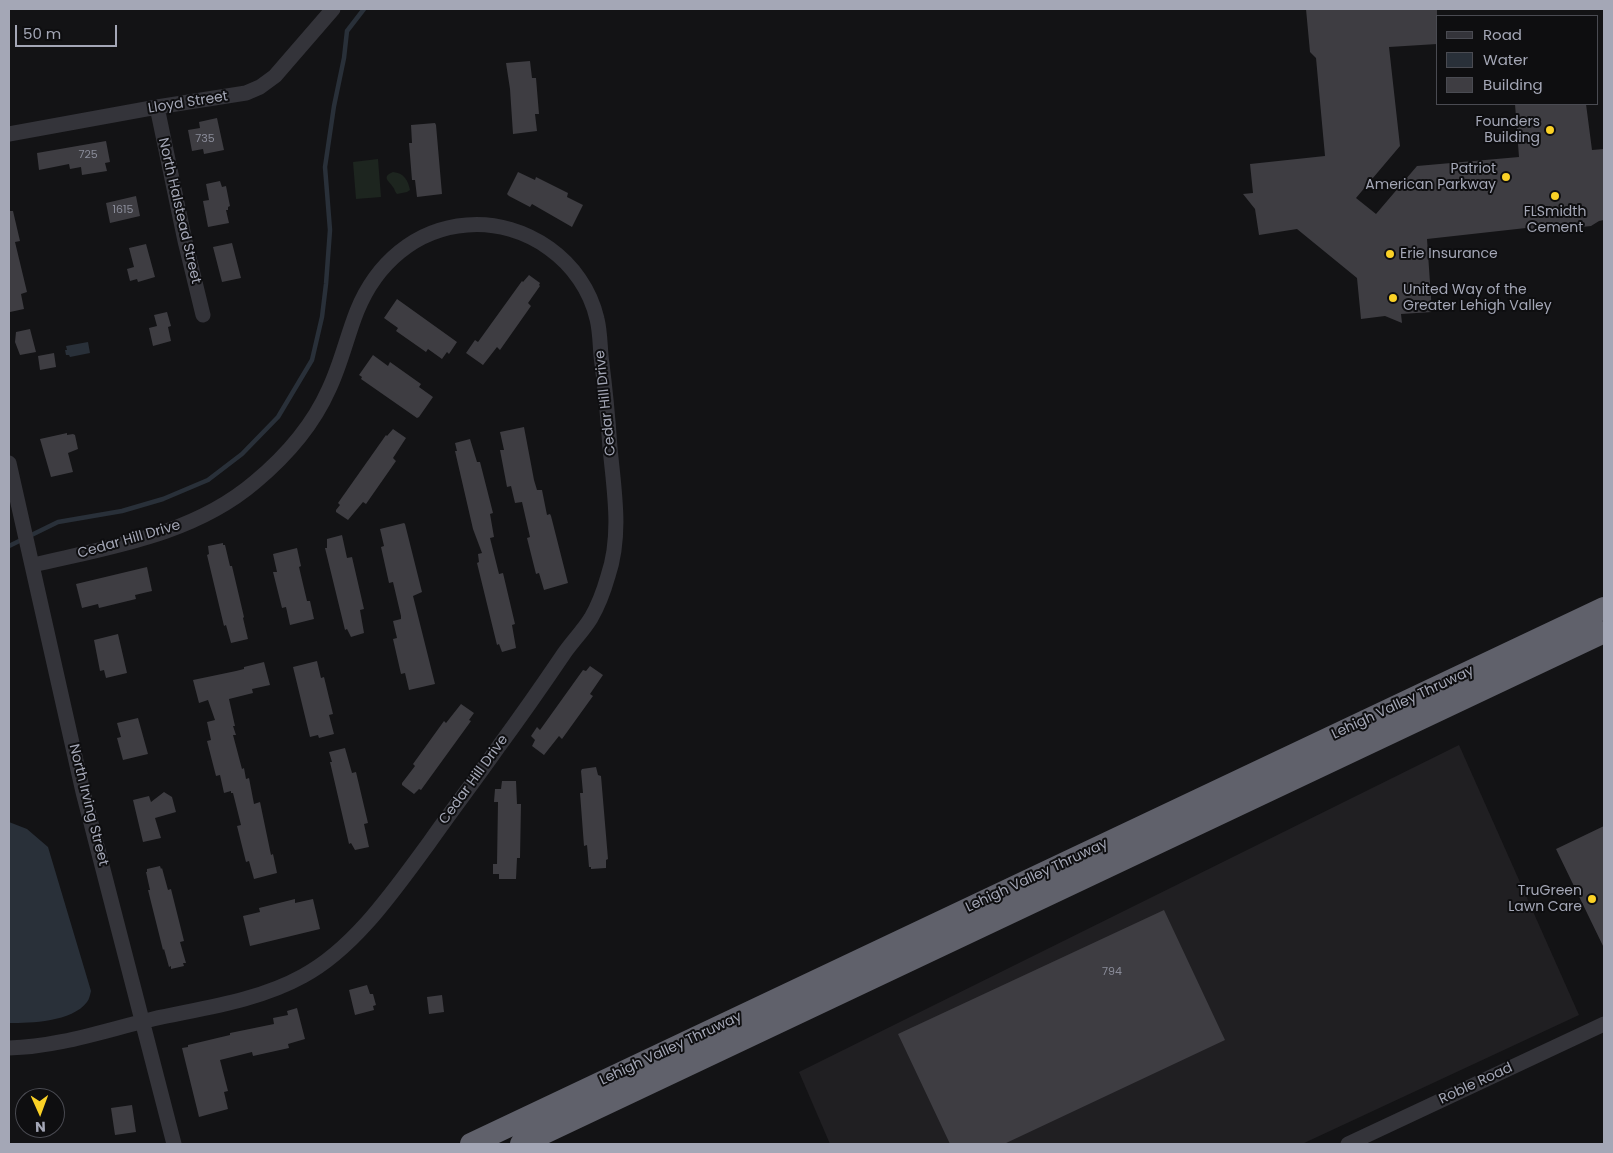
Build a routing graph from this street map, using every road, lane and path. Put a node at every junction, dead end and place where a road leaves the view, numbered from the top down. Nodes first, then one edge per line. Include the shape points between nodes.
1 (333, 9) edge
2 (156, 107) junction
3 (9, 134) edge
4 (203, 315) dead end
5 (9, 463) edge
6 (33, 565) junction
7 (1604, 608) edge
8 (1604, 632) edge
9 (142, 1022) junction
10 (1604, 1024) edge
11 (9, 1048) edge
12 (174, 1144) edge
13 (470, 1144) edge
14 (522, 1144) edge
15 (1348, 1144) edge

1 - 2 street, Lloyd Street via 275,76 260,87 231,96
2 - 3 street, Lloyd Street
2 - 4 street, North Halstead Street
5 - 6 street, North Irving Street
6 - 9 street, North Irving Street via 83,792
6 - 9 street, Cedar Hill Drive via 175,529 205,516 252,485 273,467 309,423 329,390 369,286 382,267 412,242 452,226 473,224 508,228 543,244 560,257 572,269 590,299 597,319 608,412 616,521 611,565 590,618 403,880 351,940 331,958 290,983
7 - 13 highway, Lehigh Valley Thruway
8 - 14 highway, Lehigh Valley Thruway
9 - 11 street, Cedar Hill Drive via 32,1048
9 - 12 street, North Irving Street
10 - 15 street, Roble Road

